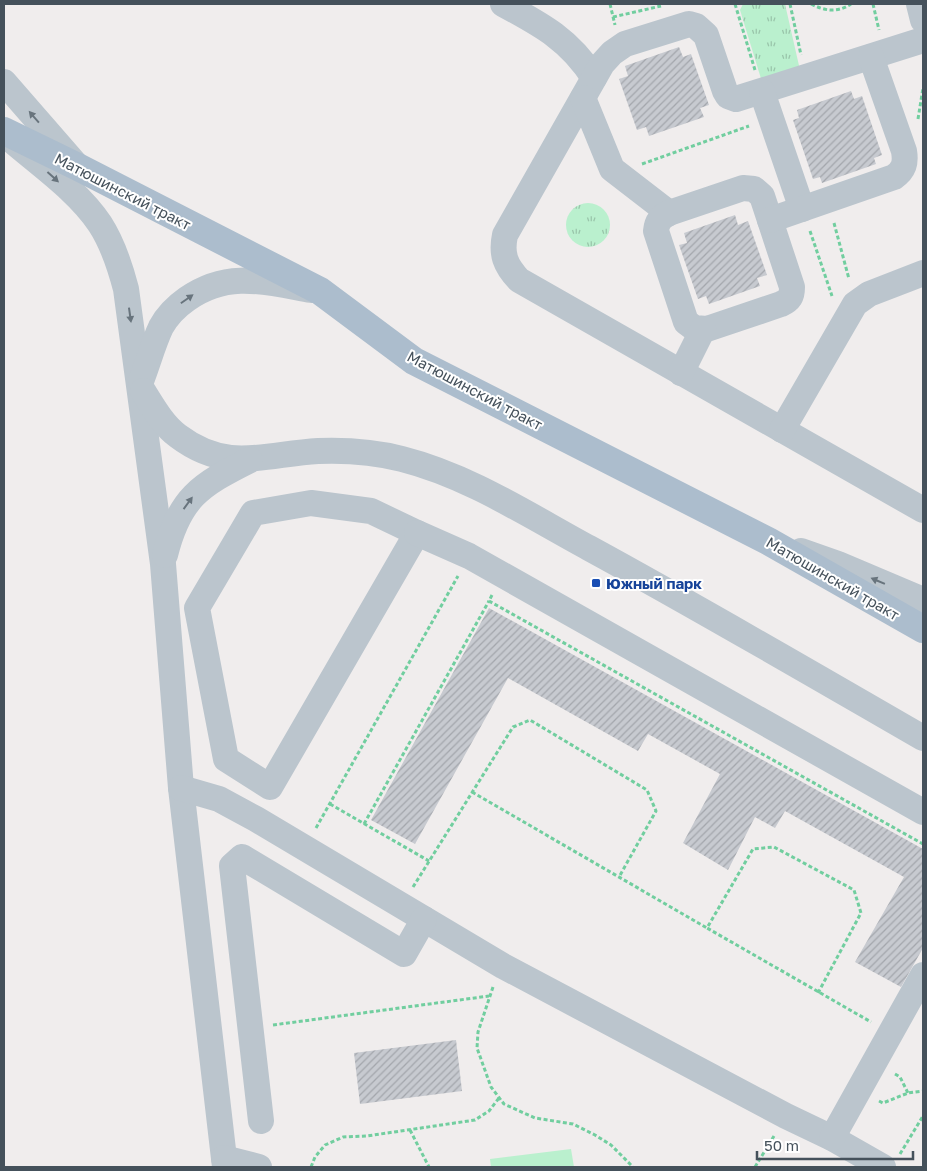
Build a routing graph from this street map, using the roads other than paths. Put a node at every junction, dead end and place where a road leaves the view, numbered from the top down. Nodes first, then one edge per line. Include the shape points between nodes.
1 (503, 4) edge
2 (920, 4) edge
3 (923, 20) edge
4 (923, 40) edge
5 (871, 57) junction
6 (4, 82) edge
7 (588, 88) junction
8 (762, 92) junction
9 (4, 132) edge
10 (78, 167) junction
11 (802, 209) junction
12 (669, 213) junction
13 (770, 220) junction
14 (923, 273) edge
15 (320, 291) junction
16 (704, 329) junction
17 (681, 372) junction
18 (140, 386) junction
19 (782, 430) junction
20 (250, 460) junction
21 (923, 510) edge
22 (417, 533) junction
23 (768, 541) junction
24 (163, 564) junction
25 (923, 600) edge
26 (923, 629) edge
27 (923, 738) edge
28 (270, 787) junction
29 (181, 788) junction
30 (923, 812) edge
31 (256, 819) junction
32 (424, 919) junction
33 (923, 975) edge
34 (250, 1028) junction
35 (210, 1032) junction
36 (261, 1120) dead end
37 (832, 1138) junction
38 (225, 1163) edge
39 (890, 1163) edge
40 (259, 1167) edge

1 - 7 street via 563,40 579,57
2 - 3 street
4 - 5 street
5 - 8 street
5 - 11 street via 904,151 904,167 894,177
10 -> 6 street
7 - 8 street via 607,58 620,47 688,24 706,35 728,96 741,99
7 - 12 street via 608,163 615,173
7 - 17 street via 505,235 504,259 519,280
8 - 11 street
9 - 10 main road, Матюшинский тракт
9 -> 18 street via 83,204 110,244 126,289
10 - 15 main road, Матюшинский тракт
11 - 13 street
12 - 13 street via 750,188 762,196
12 - 16 street via 659,221 656,231 686,322 694,328
13 - 16 street via 792,287 790,298 781,304
14 - 19 street via 869,294 849,314
18 -> 15 street via 162,326 178,305 198,291 224,282 250,280
15 - 23 main road, Матюшинский тракт via 414,360
16 - 17 street
17 - 19 street
18 - 20 street via 176,435 199,449
18 - 24 street
19 - 21 street
24 -> 20 street via 171,530 189,500 211,480
20 - 27 street via 318,451 356,452 400,459 438,470 477,487 609,559
22 - 28 street
22 - 28 street via 371,511 311,503 253,513 197,608 226,759
22 - 30 street via 469,556
25 -> 23 street via 838,564
23 - 26 main road, Матюшинский тракт
24 - 29 street
28 - 31 street
29 - 31 street via 219,799
29 - 35 street
31 - 32 street
32 - 34 street via 404,954 242,857 232,866
32 - 37 street via 503,966
33 - 37 street
34 - 35 street
34 - 36 street
35 - 38 street
37 - 39 street
38 - 40 street

